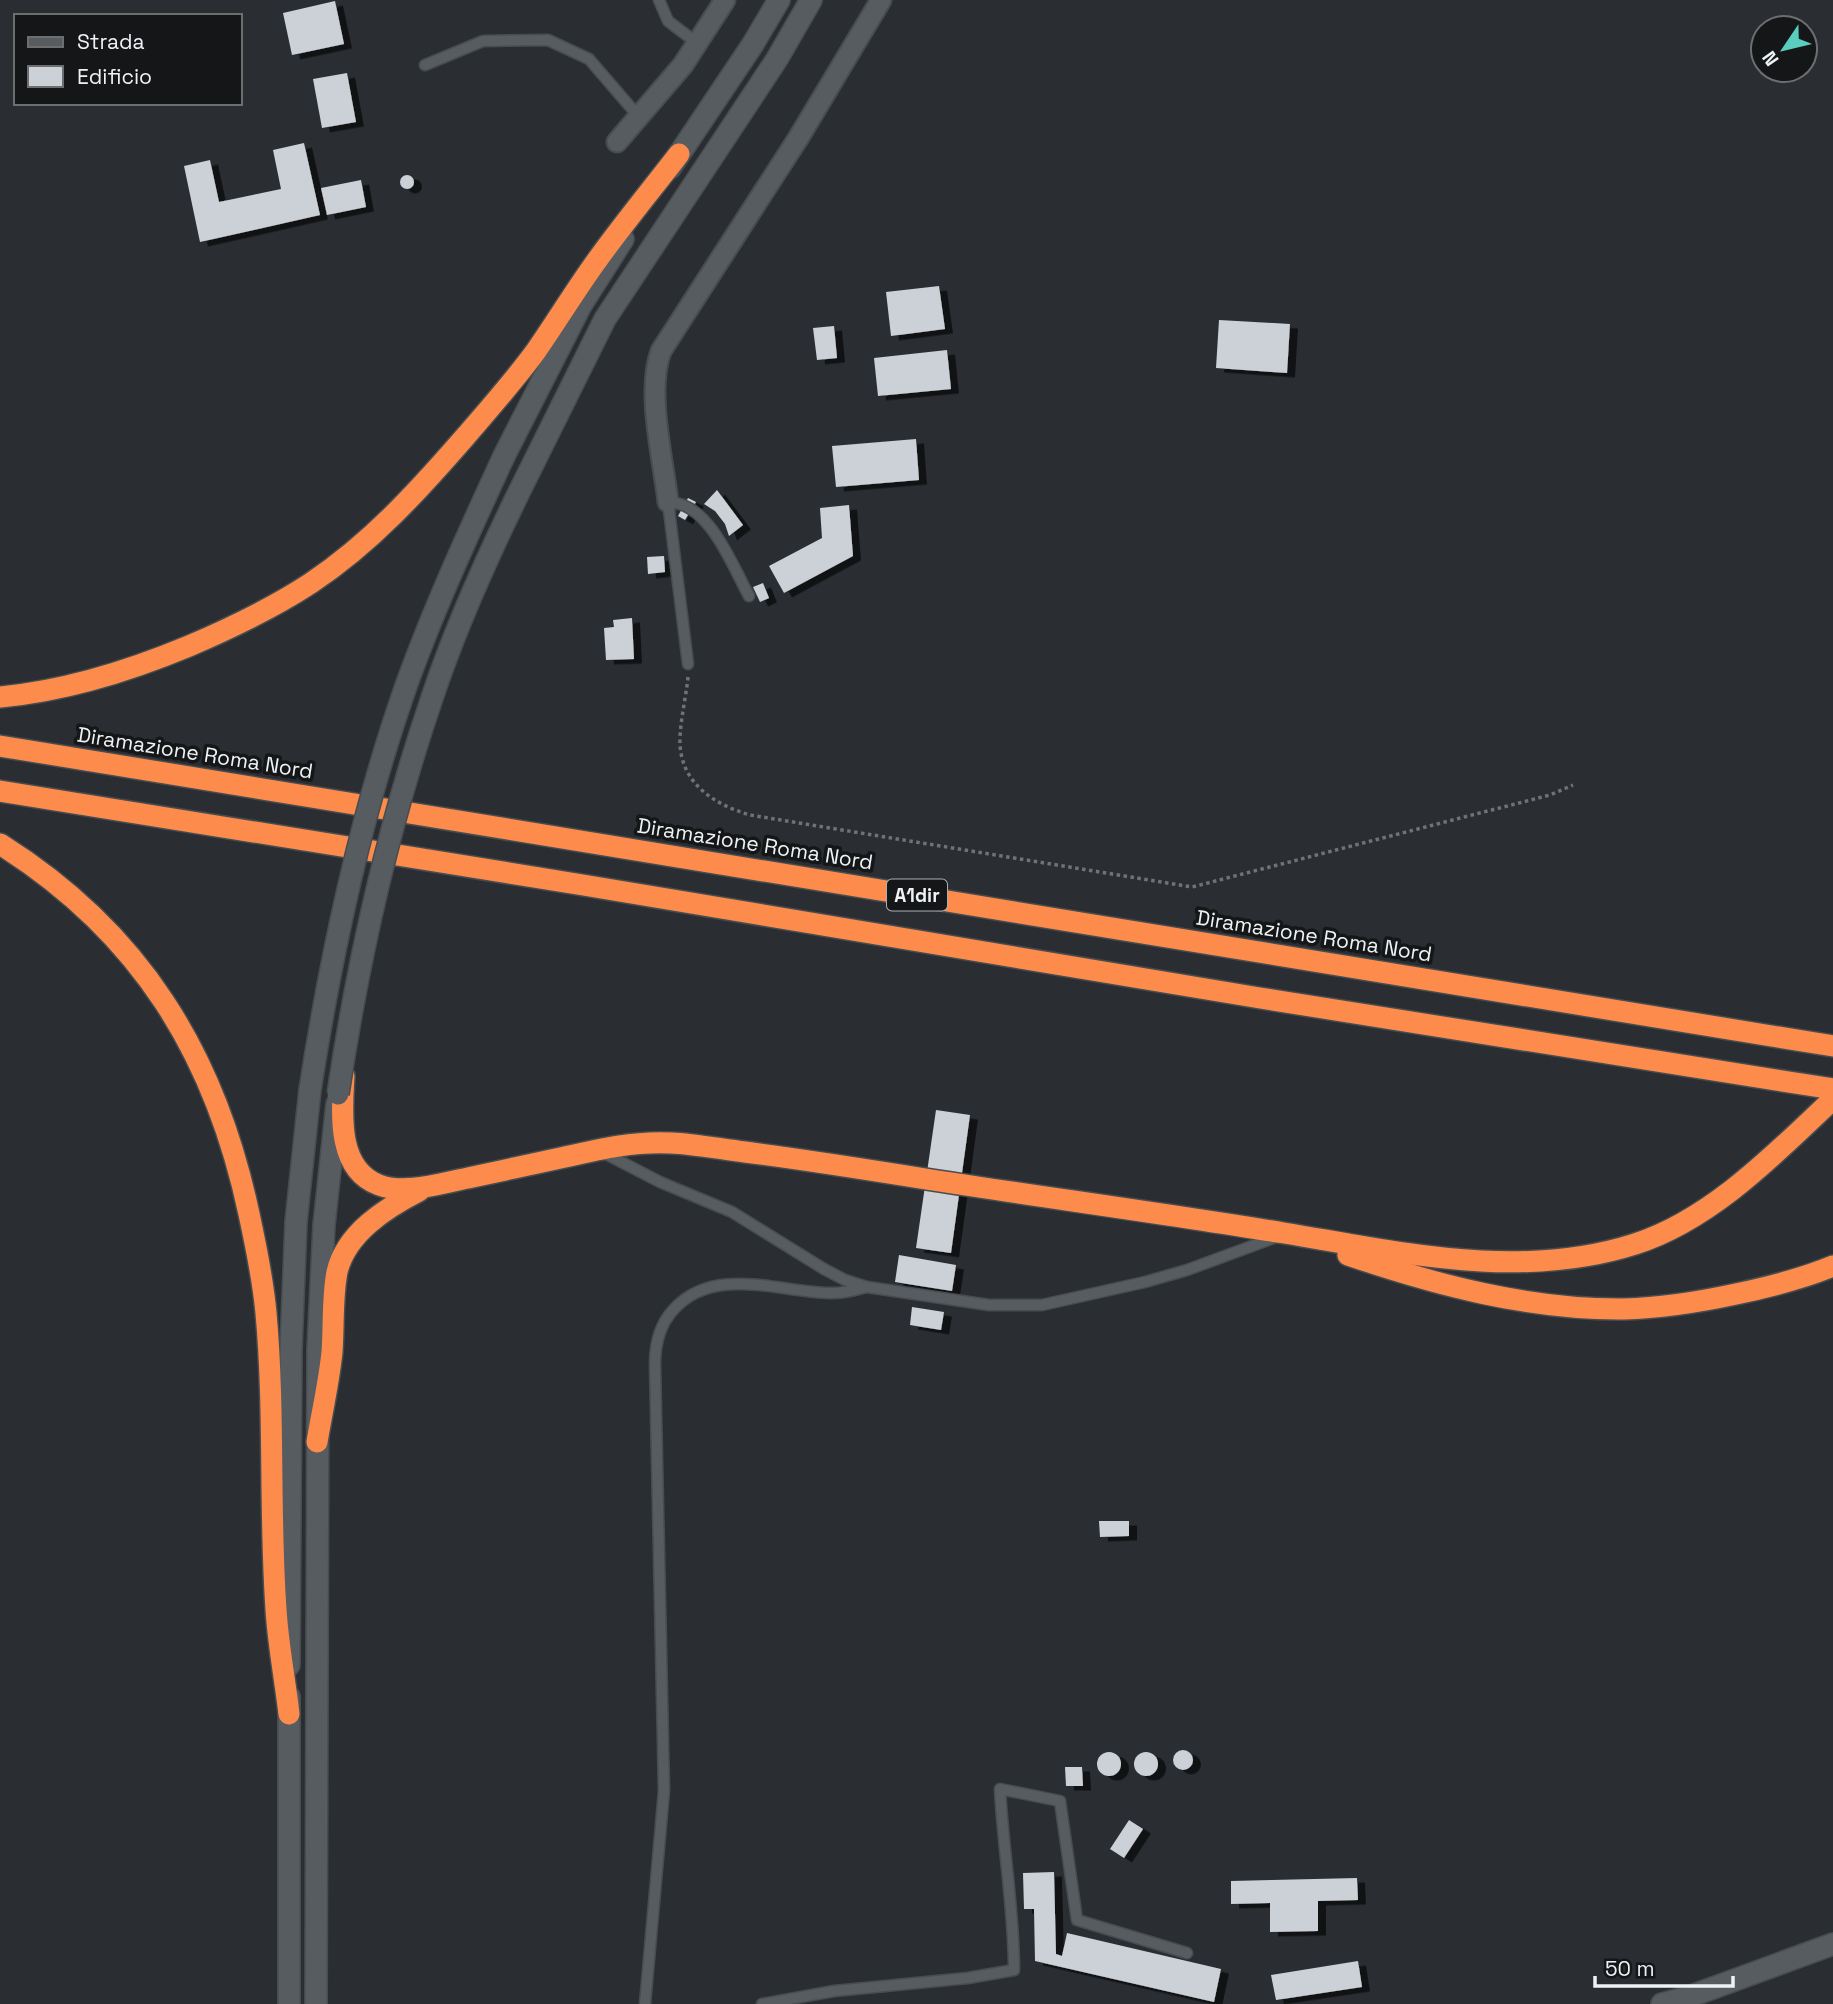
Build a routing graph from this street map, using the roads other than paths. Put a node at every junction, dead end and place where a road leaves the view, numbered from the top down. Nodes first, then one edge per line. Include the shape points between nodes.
1 (659, 0) edge
2 (725, 0) edge
3 (779, 0) edge
4 (811, 0) edge
5 (881, 0) edge
6 (697, 43) junction
7 (425, 65) dead end
8 (639, 117) junction
9 (617, 142) dead end
10 (679, 154) junction
11 (668, 502) junction
12 (749, 596) dead end
13 (688, 664) road end
14 (0, 697) edge
15 (0, 746) edge
16 (0, 791) edge
17 (0, 844) edge
18 (348, 1025) junction
19 (1833, 1046) edge
20 (1833, 1088) edge
21 (1833, 1099) edge
22 (598, 1150) junction
23 (427, 1186) junction
24 (1286, 1233) junction
25 (1833, 1266) edge
26 (867, 1287) junction
27 (317, 1442) junction
28 (289, 1714) junction
29 (1833, 1944) edge
30 (1187, 1952) dead end
31 (289, 2004) edge
32 (316, 2004) edge
33 (645, 2004) edge
34 (762, 2004) edge
35 (1662, 2004) edge

1 - 6 lane via 668,21
2 - 6 street
3 - 10 main road
4 - 18 main road, bridge via 605,319 464,611 401,796
5 - 11 street via 661,351 654,396
6 - 8 street
7 - 8 lane via 483,41 548,40 589,59
8 - 9 street
10 - 14 highway via 597,260 535,353 484,415 420,488 348,556 274,606 162,657 54,689
10 - 28 main road, bridge via 581,305 504,456 439,601 374,789 321,1020 296,1222
11 - 12 lane via 688,507 706,522
11 - 13 lane
15 - 19 highway, Diramazione Roma Nord / A1dir
16 - 20 highway, A1dir
17 - 28 highway via 62,889 141,968 199,1059 230,1135 266,1312 275,1610
18 - 23 highway via 342,1118 353,1164 378,1185 395,1189
18 - 27 main road, bridge via 323,1244
21 - 24 highway via 1694,1217 1647,1240 1603,1252 1477,1262
22 - 23 highway
22 - 24 highway via 680,1143
22 - 26 lane via 732,1212 824,1269
23 - 27 highway via 371,1222 341,1260
24 - 25 highway via 1454,1287 1586,1307 1687,1303 1770,1287
24 - 26 lane via 1187,1270 1042,1305 989,1305
26 - 33 lane via 829,1293 718,1285 676,1306 657,1339 664,1791
27 - 32 main road
28 - 31 main road
29 - 35 main road
30 - 34 lane via 1077,1920 1060,1801 1000,1789 1014,1970

